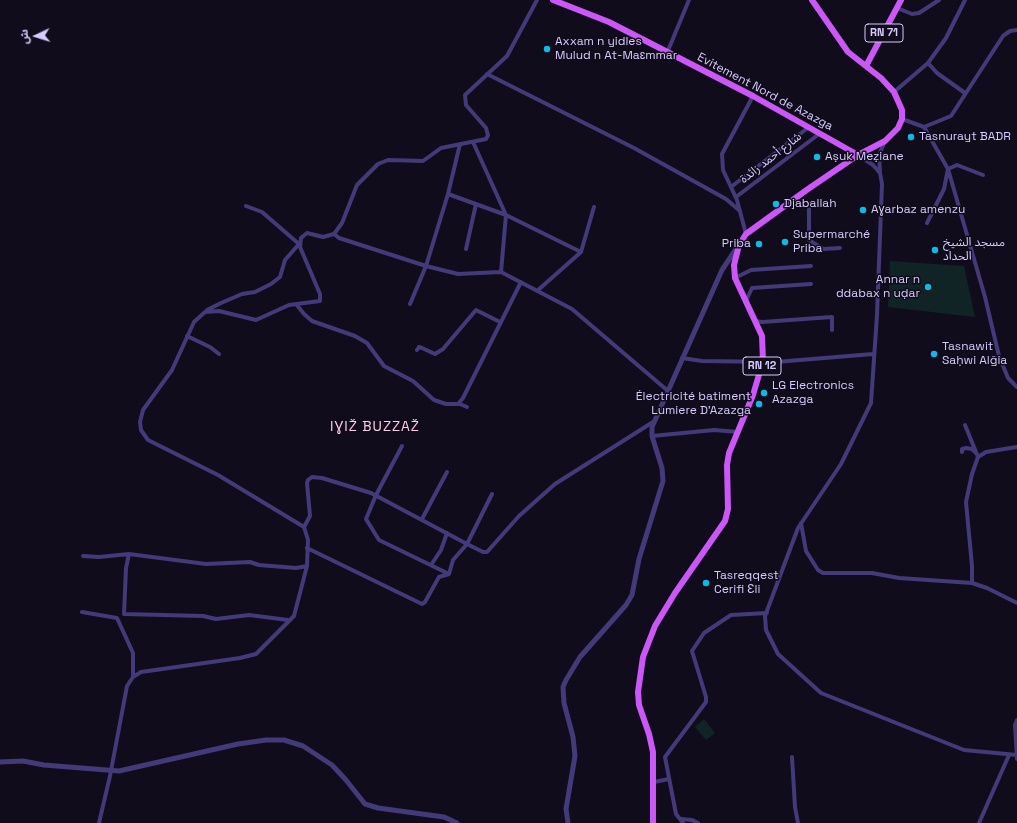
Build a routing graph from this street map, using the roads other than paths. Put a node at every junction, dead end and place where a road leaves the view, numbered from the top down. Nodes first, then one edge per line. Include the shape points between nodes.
1 (536, 0) edge
2 (554, 0) edge
3 (689, 0) edge
4 (901, 0) edge
5 (939, 0) edge
6 (965, 0) edge
7 (813, 1) edge
8 (897, 8) junction
9 (1017, 30) edge
10 (667, 53) junction
11 (928, 62) junction
12 (866, 66) junction
13 (487, 74) junction
14 (894, 92) junction
15 (965, 93) junction
16 (753, 96) junction
17 (902, 119) junction
18 (809, 127) junction
19 (924, 127) junction
20 (819, 134) junction
21 (885, 141) junction
22 (473, 142) junction
23 (460, 144) junction
24 (858, 155) junction
25 (948, 169) junction
26 (880, 173) junction
27 (983, 175) dead end
28 (731, 187) junction
29 (448, 194) junction
30 (736, 197) junction
31 (476, 204) junction
32 (246, 206) dead end
33 (594, 207) dead end
34 (809, 207) dead end
35 (740, 211) junction
36 (506, 214) junction
37 (927, 223) dead end
38 (334, 234) junction
39 (746, 234) junction
40 (299, 244) junction
41 (739, 245) junction
42 (840, 248) dead end
43 (466, 249) dead end
44 (581, 252) junction
45 (426, 266) junction
46 (810, 266) dead end
47 (501, 272) junction
48 (735, 278) junction
49 (521, 282) junction
50 (811, 284) dead end
51 (537, 291) junction
52 (746, 301) junction
53 (296, 304) junction
54 (410, 304) dead end
55 (206, 312) junction
56 (756, 321) junction
57 (500, 322) junction
58 (832, 330) dead end
59 (187, 336) junction
60 (417, 350) dead end
61 (219, 354) dead end
62 (873, 354) junction
63 (682, 358) junction
64 (763, 361) junction
65 (1017, 386) edge
66 (668, 391) junction
67 (458, 404) junction
68 (467, 408) dead end
69 (654, 422) junction
70 (965, 425) dead end
71 (739, 432) junction
72 (652, 436) junction
73 (402, 446) dead end
74 (1017, 447) edge
75 (974, 448) junction
76 (962, 452) dead end
77 (978, 457) junction
78 (446, 472) dead end
79 (492, 494) dead end
80 (376, 495) junction
81 (422, 519) junction
82 (801, 523) junction
83 (304, 527) junction
84 (447, 533) junction
85 (467, 544) junction
86 (307, 548) junction
87 (130, 554) junction
88 (83, 556) dead end
89 (431, 565) junction
90 (307, 566) junction
91 (449, 574) junction
92 (972, 583) junction
93 (1017, 603) edge
94 (82, 612) dead end
95 (767, 613) junction
96 (124, 614) junction
97 (118, 618) junction
98 (288, 620) junction
99 (133, 676) junction
100 (1017, 720) edge
101 (1009, 754) junction
102 (1017, 755) edge
103 (792, 757) dead end
104 (1017, 759) edge
105 (0, 762) edge
106 (112, 771) junction
107 (669, 779) junction
108 (654, 782) junction
109 (682, 821) edge
110 (99, 823) edge
111 (457, 823) edge
112 (568, 823) edge
113 (653, 823) edge
114 (698, 823) edge
115 (798, 823) edge
116 (979, 823) edge

1 - 13 street via 509,53
2 - 10 main road, Evitement Nord de Azazga via 609,22
3 - 10 street
4 - 8 main road, RN 71
5 - 8 street via 919,13 912,14
6 - 11 street via 946,38
7 - 12 main road via 848,52
8 - 12 main road, RN 71
9 - 15 street via 1003,36
10 - 16 main road, Evitement Nord de Azazga
11 - 14 street
11 - 15 street via 937,73
12 - 14 main road
13 - 22 street via 468,91 465,98 468,109 484,125 487,132 485,140
13 - 35 street via 634,148 726,199
14 - 17 main road via 902,110
15 - 19 street via 951,116
16 - 18 main road, Evitement Nord de Azazga
16 - 28 street via 722,154 723,170
17 - 19 street
17 - 21 main road, RN 12 via 898,128
18 - 20 main road, Evitement Nord de Azazga
18 - 28 street, شارع أحمد زائدة
19 - 25 street
20 - 24 main road, Evitement Nord de Azazga
20 - 30 street, شارع أحمد زائدة
21 - 24 main road, RN 12
21 - 26 street via 878,155
22 - 23 street
22 - 36 street
23 - 29 street
23 - 38 street via 440,148 423,161 388,160 378,164 355,189 342,223
24 - 26 street
24 - 39 main road, RN 12
25 - 27 street via 957,165
25 - 37 street via 944,189
25 - 65 street via 985,297 999,356 1008,378
26 - 62 street via 882,184
28 - 30 street
29 - 31 street
29 - 45 street
30 - 35 street
31 - 36 street
31 - 43 street
32 - 40 street via 262,212
33 - 44 street
34 - 42 street via 810,240 823,250
35 - 39 street
36 - 44 street
36 - 47 street
38 - 40 street via 323,237 307,233 302,236
38 - 45 street via 339,238
39 - 41 main road, RN 12
40 - 53 street via 321,297 318,302
40 - 55 street via 285,260 280,276 271,284 221,303
41 - 48 main road, RN 12 via 734,265
41 - 63 street via 722,270
44 - 51 street
45 - 47 street via 458,274
45 - 54 street
46 - 48 street via 751,270
47 - 49 street
48 - 52 main road, RN 12
49 - 51 street
49 - 57 street
50 - 52 street via 752,288
51 - 66 street via 572,309
52 - 56 main road, RN 12
53 - 55 street via 280,308 256,320 219,311
53 - 67 street via 312,321 356,336 367,343 384,366 413,381 434,400
55 - 59 street via 194,322
56 - 58 street via 832,316
56 - 64 main road, RN 12 via 762,336
57 - 60 street via 476,310 443,349 435,354 422,348
57 - 67 street
59 - 61 street
59 - 83 street via 172,370 143,410 140,422 145,437 218,475
62 - 64 street
62 - 82 street via 871,403 841,464
63 - 64 street via 702,361
63 - 66 street
64 - 71 main road, RN 12
66 - 69 street
67 - 68 street
69 - 72 street
69 - 85 street via 555,484 519,516 487,552
70 - 75 street
71 - 72 street via 714,430
71 - 108 main road, RN 12 via 726,465 728,509 725,521 655,626 643,657 638,692 639,705 653,752
72 - 112 street via 663,480 639,559 632,595 580,657 563,688 575,756 566,809
73 - 80 street
74 - 77 street via 986,452
75 - 76 street via 962,449
75 - 77 street
77 - 92 street via 966,502
78 - 81 street
79 - 85 street
80 - 81 street
80 - 83 street via 322,478 310,478 307,483 310,516
80 - 89 street via 366,519 379,540
81 - 84 street
82 - 92 street via 806,551 818,570 823,573 872,573 899,578
82 - 95 street
83 - 86 street via 307,533
84 - 85 street
84 - 89 street via 441,550
85 - 91 street via 453,560
86 - 90 street
86 - 91 street via 422,604 439,577
87 - 88 street
87 - 90 street via 206,564 250,562 296,568
87 - 96 street via 126,568
89 - 91 street
90 - 98 street via 294,616
92 - 93 street
94 - 97 street
95 - 101 street via 766,630 778,654 821,693 964,750
95 - 107 street via 732,616 704,633 692,651 706,702 665,754
96 - 97 street
96 - 98 street via 203,616 216,619 249,615
97 - 99 street via 133,654
98 - 99 street via 256,654 141,672
99 - 106 street via 127,686
100 - 102 street
101 - 102 street
101 - 116 street
102 - 104 street
103 - 115 street
105 - 106 street via 23,761
106 - 110 street
106 - 111 street via 238,744 284,740 303,746 332,765 365,804 444,817
107 - 108 street
107 - 109 street via 676,814
108 - 113 main road, RN 12
109 - 114 street via 692,820

